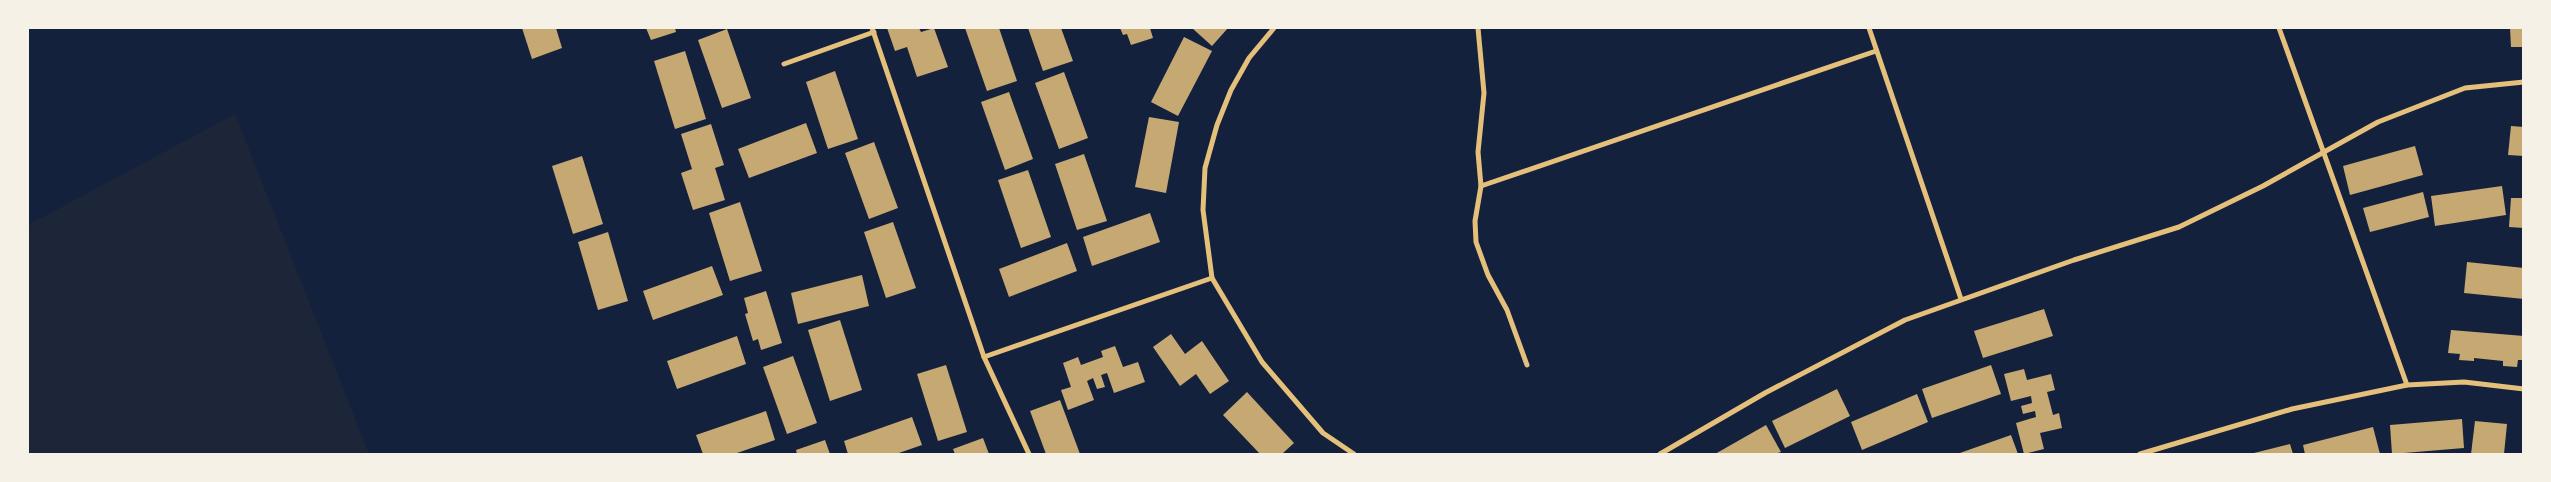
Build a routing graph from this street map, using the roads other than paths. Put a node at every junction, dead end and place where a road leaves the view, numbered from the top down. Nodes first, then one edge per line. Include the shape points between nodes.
1 (1274, 28) edge
2 (1478, 28) edge
3 (1869, 28) edge
4 (2279, 28) edge
5 (873, 30) edge
6 (1876, 51) junction
7 (784, 64) dead end
8 (2524, 82) edge
9 (2324, 153) junction
10 (1481, 186) junction
11 (1212, 278) junction
12 (1961, 299) junction
13 (984, 356) junction
14 (1527, 365) dead end
15 (2407, 386) junction
16 (2524, 389) edge
17 (1030, 454) edge
18 (1354, 454) edge
19 (1660, 454) edge
20 (2140, 454) edge

1 - 11 street via 1249,58 1231,90 1205,168 1202,210
2 - 10 street via 1484,93 1478,152
3 - 6 street
4 - 9 street
5 - 7 street
5 - 13 street
6 - 10 street
6 - 12 street
8 - 9 street via 2465,88 2378,122
9 - 12 street via 2179,228
9 - 15 street
10 - 14 street via 1475,221 1476,242 1507,310
11 - 13 street
11 - 18 street via 1262,362 1323,432
12 - 19 street via 1905,320 1765,393
13 - 17 street
15 - 16 street via 2464,382
15 - 20 street via 2292,409

